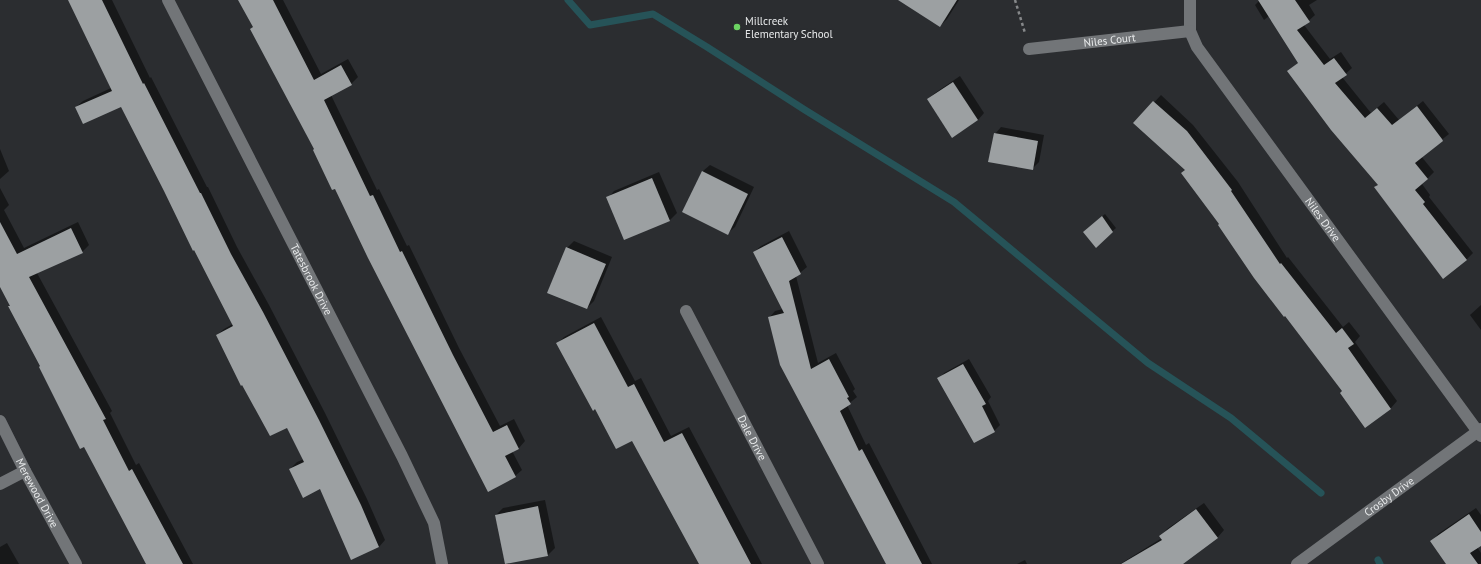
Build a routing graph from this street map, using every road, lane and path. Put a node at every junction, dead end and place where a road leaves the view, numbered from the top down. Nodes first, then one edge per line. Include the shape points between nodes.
1 (168, 0) edge
2 (1015, 0) edge
3 (1190, 0) edge
4 (1190, 31) junction
5 (1029, 49) joint
6 (686, 311) dead end
7 (0, 421) edge
8 (1480, 432) edge
9 (25, 471) junction
10 (0, 484) edge
11 (76, 564) edge
12 (442, 564) edge
13 (818, 564) edge
14 (1297, 564) edge

1 - 12 street, Tatesbrook Drive via 402,456 434,523
2 - 5 path
3 - 4 street, Niles Drive
4 - 5 street, Niles Court
4 - 8 street, Niles Drive via 1197,47
6 - 13 street, Dale Drive
7 - 9 street, Merewood Drive
8 - 14 street, Crosby Drive
9 - 10 street
9 - 11 street, Merewood Drive

